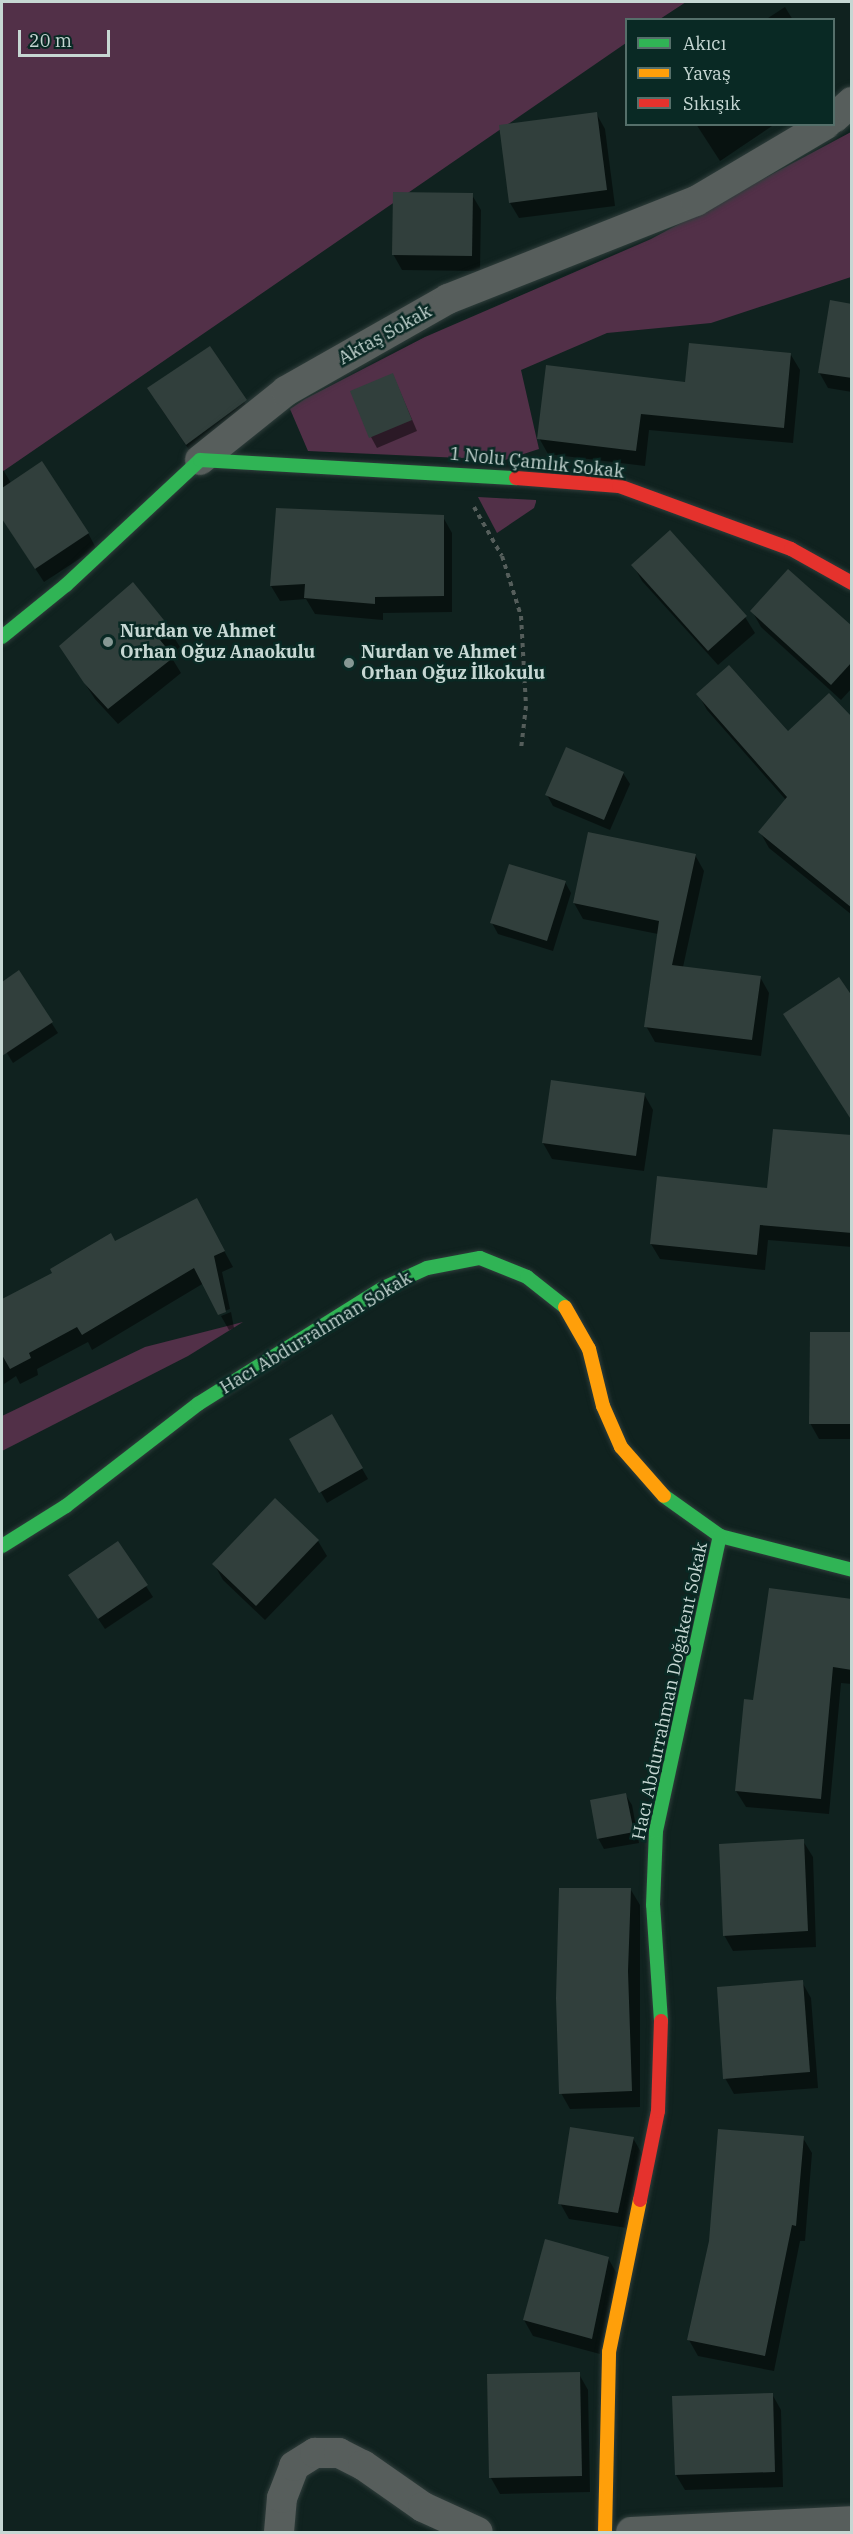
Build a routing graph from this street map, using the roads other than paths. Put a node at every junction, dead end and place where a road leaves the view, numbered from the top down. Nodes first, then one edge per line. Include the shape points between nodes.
1 (852, 102) edge
2 (835, 117) edge
3 (823, 126) edge
4 (200, 460) junction
5 (852, 584) edge
6 (2, 637) edge
7 (720, 1536) junction
8 (2, 1546) edge
9 (852, 1570) edge
10 (852, 2521) edge
11 (279, 2532) edge
12 (478, 2532) edge
13 (605, 2532) edge
14 (631, 2532) edge

1 - 2 street
3 - 4 street, Aktaş Sokak via 696,201 448,300 286,391
4 - 5 street, 1 Nolu Çamlık Sokak via 446,472 618,486 792,549
4 - 6 street, Aktaş Sokak via 66,585
7 - 8 street, Hacı Abdurrahman Sokak via 655,1490 621,1447 603,1406 589,1349 566,1306 527,1277 480,1258 427,1268 383,1288 198,1404 66,1506
7 - 9 street, Hacı Abdurrahman Sokak
7 - 13 street, Hacı Abdurrahman Doğakent Sokak via 656,1831 653,1905 661,2022 658,2111 609,2352 603,2443
10 - 14 street
11 - 12 street via 282,2498 294,2466 315,2453 339,2453 423,2507

